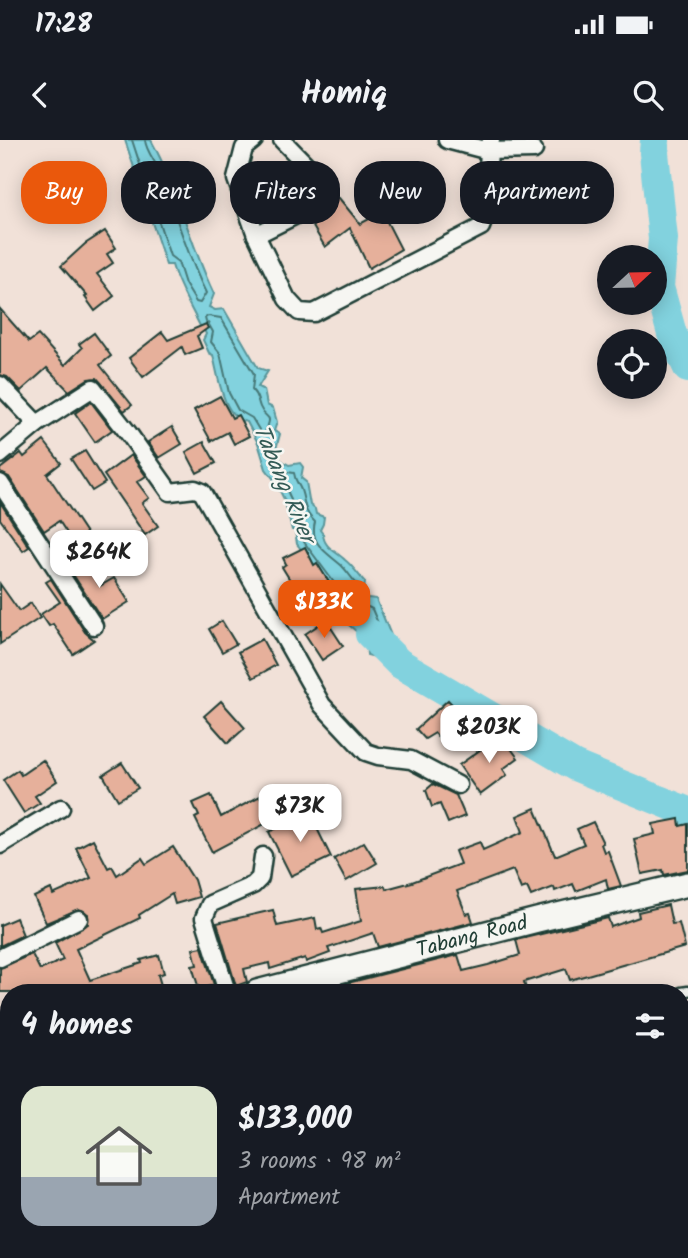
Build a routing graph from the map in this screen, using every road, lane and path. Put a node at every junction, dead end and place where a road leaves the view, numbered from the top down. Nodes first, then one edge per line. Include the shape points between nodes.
1 (254, 140) edge
2 (282, 140) edge
3 (447, 140) edge
4 (490, 146) edge
5 (534, 150) dead end
6 (256, 235) junction
7 (0, 385) edge
8 (37, 425) junction
9 (0, 455) edge
10 (0, 483) edge
11 (94, 626) dead end
12 (458, 785) dead end
13 (61, 808) dead end
14 (0, 845) edge
15 (262, 856) dead end
16 (688, 884) edge
17 (79, 919) dead end
18 (0, 958) edge
19 (225, 984) edge
20 (288, 984) edge

1 - 6 street via 244,148 236,179
2 - 6 street via 326,185 306,210
3 - 4 street
4 - 5 street
4 - 6 street via 487,207 481,227 314,313 299,312 287,299
7 - 8 street
8 - 9 street
8 - 12 street via 93,388 170,492 202,492 322,705 366,751 411,760
10 - 11 street
13 - 14 street
15 - 19 street via 260,878 210,904 204,918
16 - 20 main road, Tabang Road
17 - 18 street

